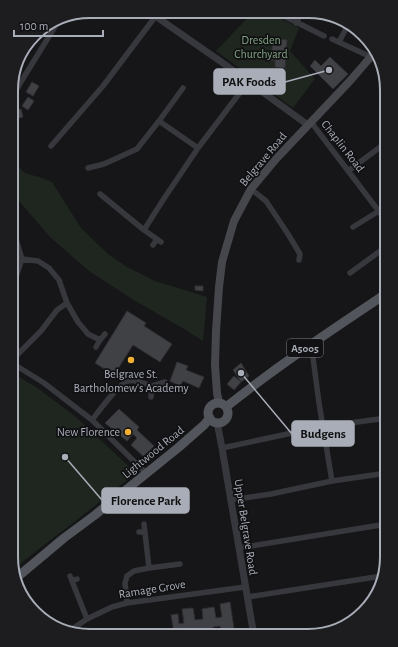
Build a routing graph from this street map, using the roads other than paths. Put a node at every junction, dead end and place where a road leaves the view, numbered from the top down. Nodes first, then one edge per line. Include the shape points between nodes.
1 (154, 18) edge
2 (156, 18) edge
3 (287, 18) edge
4 (299, 18) edge
5 (296, 23) junction
6 (53, 29) edge
7 (346, 29) edge
8 (324, 36) dead end
9 (332, 39) dead end
10 (339, 42) junction
11 (369, 53) edge
12 (371, 56) edge
13 (248, 82) junction
14 (19, 84) edge
15 (183, 88) dead end
16 (159, 121) junction
17 (310, 124) junction
18 (51, 146) dead end
19 (380, 147) edge
20 (198, 148) junction
21 (88, 168) dead end
22 (348, 171) junction
23 (251, 189) junction
24 (100, 194) dead end
25 (379, 210) joint
26 (353, 226) dead end
27 (144, 230) junction
28 (153, 245) dead end
29 (18, 246) edge
30 (380, 251) edge
31 (22, 259) junction
32 (298, 260) dead end
33 (18, 271) edge
34 (350, 273) dead end
35 (380, 299) edge
36 (67, 303) junction
37 (105, 334) dead end
38 (100, 340) junction
39 (308, 346) junction
40 (96, 347) dead end
41 (18, 354) edge
42 (18, 367) edge
43 (165, 382) dead end
44 (152, 386) junction
45 (151, 397) dead end
46 (223, 405) junction
47 (380, 419) edge
48 (92, 420) junction
49 (214, 420) junction
50 (322, 427) junction
51 (222, 448) junction
52 (146, 473) junction
53 (380, 474) edge
54 (332, 481) junction
55 (230, 500) junction
56 (144, 524) dead end
57 (380, 525) edge
58 (139, 532) dead end
59 (145, 532) junction
60 (239, 548) junction
61 (180, 564) dead end
62 (149, 568) junction
63 (20, 574) edge
64 (377, 577) edge
65 (73, 579) dead end
66 (245, 586) junction
67 (247, 597) junction
68 (127, 603) junction
69 (87, 619) junction
70 (75, 627) edge
71 (253, 629) edge

1 - 18 street via 103,86
2 - 13 street, Chaplin Road
3 - 5 street
4 - 5 street
5 - 8 street
6 - 14 street
7 - 10 street
9 - 10 street
10 - 11 street
12 - 17 main road, Belgrave Road
13 - 17 street, Chaplin Road
13 - 20 street
15 - 16 street
16 - 20 street
16 - 21 street via 137,149 104,164
17 - 22 street, Chaplin Road
17 - 23 main road, Belgrave Road via 276,158
19 - 22 street
20 - 27 street
22 - 25 street, Chaplin Road
23 - 32 street via 266,201 288,234 300,254
23 - 46 main road, Belgrave Road via 234,221 226,246 220,280 215,365 217,393
24 - 27 street
25 - 26 street
27 - 28 street via 159,241
29 - 31 street
30 - 34 street
31 - 33 street
31 - 36 street via 38,261 49,268 58,280
35 - 39 main road, A5005
36 - 38 street via 88,334
36 - 41 street via 57,310
37 - 38 street
38 - 40 street
39 - 46 main road, A5005
39 - 50 street via 312,350
42 - 48 street
43 - 44 street
44 - 45 street
44 - 48 street via 135,380 127,381 118,387
46 - 49 main road, A5005 via 228,412 227,417 222,421
46 - 49 main road, A5005 via 216,403 210,407 209,412
47 - 50 street
48 - 52 street
49 - 51 street, Upper Belgrave Road
49 - 52 main road, Lightwood Road / A5005 via 204,425
50 - 51 street
50 - 54 street
51 - 55 street, Upper Belgrave Road
52 - 63 main road, Lightwood Road / A5005
53 - 54 street
54 - 55 street
55 - 60 street, Upper Belgrave Road
56 - 59 street
57 - 60 street
58 - 59 street
59 - 62 street
60 - 66 street, Upper Belgrave Road
61 - 62 street via 173,562
62 - 68 street via 134,571 127,576
64 - 67 street
65 - 69 street
66 - 67 street, Upper Belgrave Road
66 - 68 street, Ramage Grove
67 - 71 street, Upper Belgrave Road
68 - 69 street, Ramage Grove
69 - 70 street, Ramage Grove

